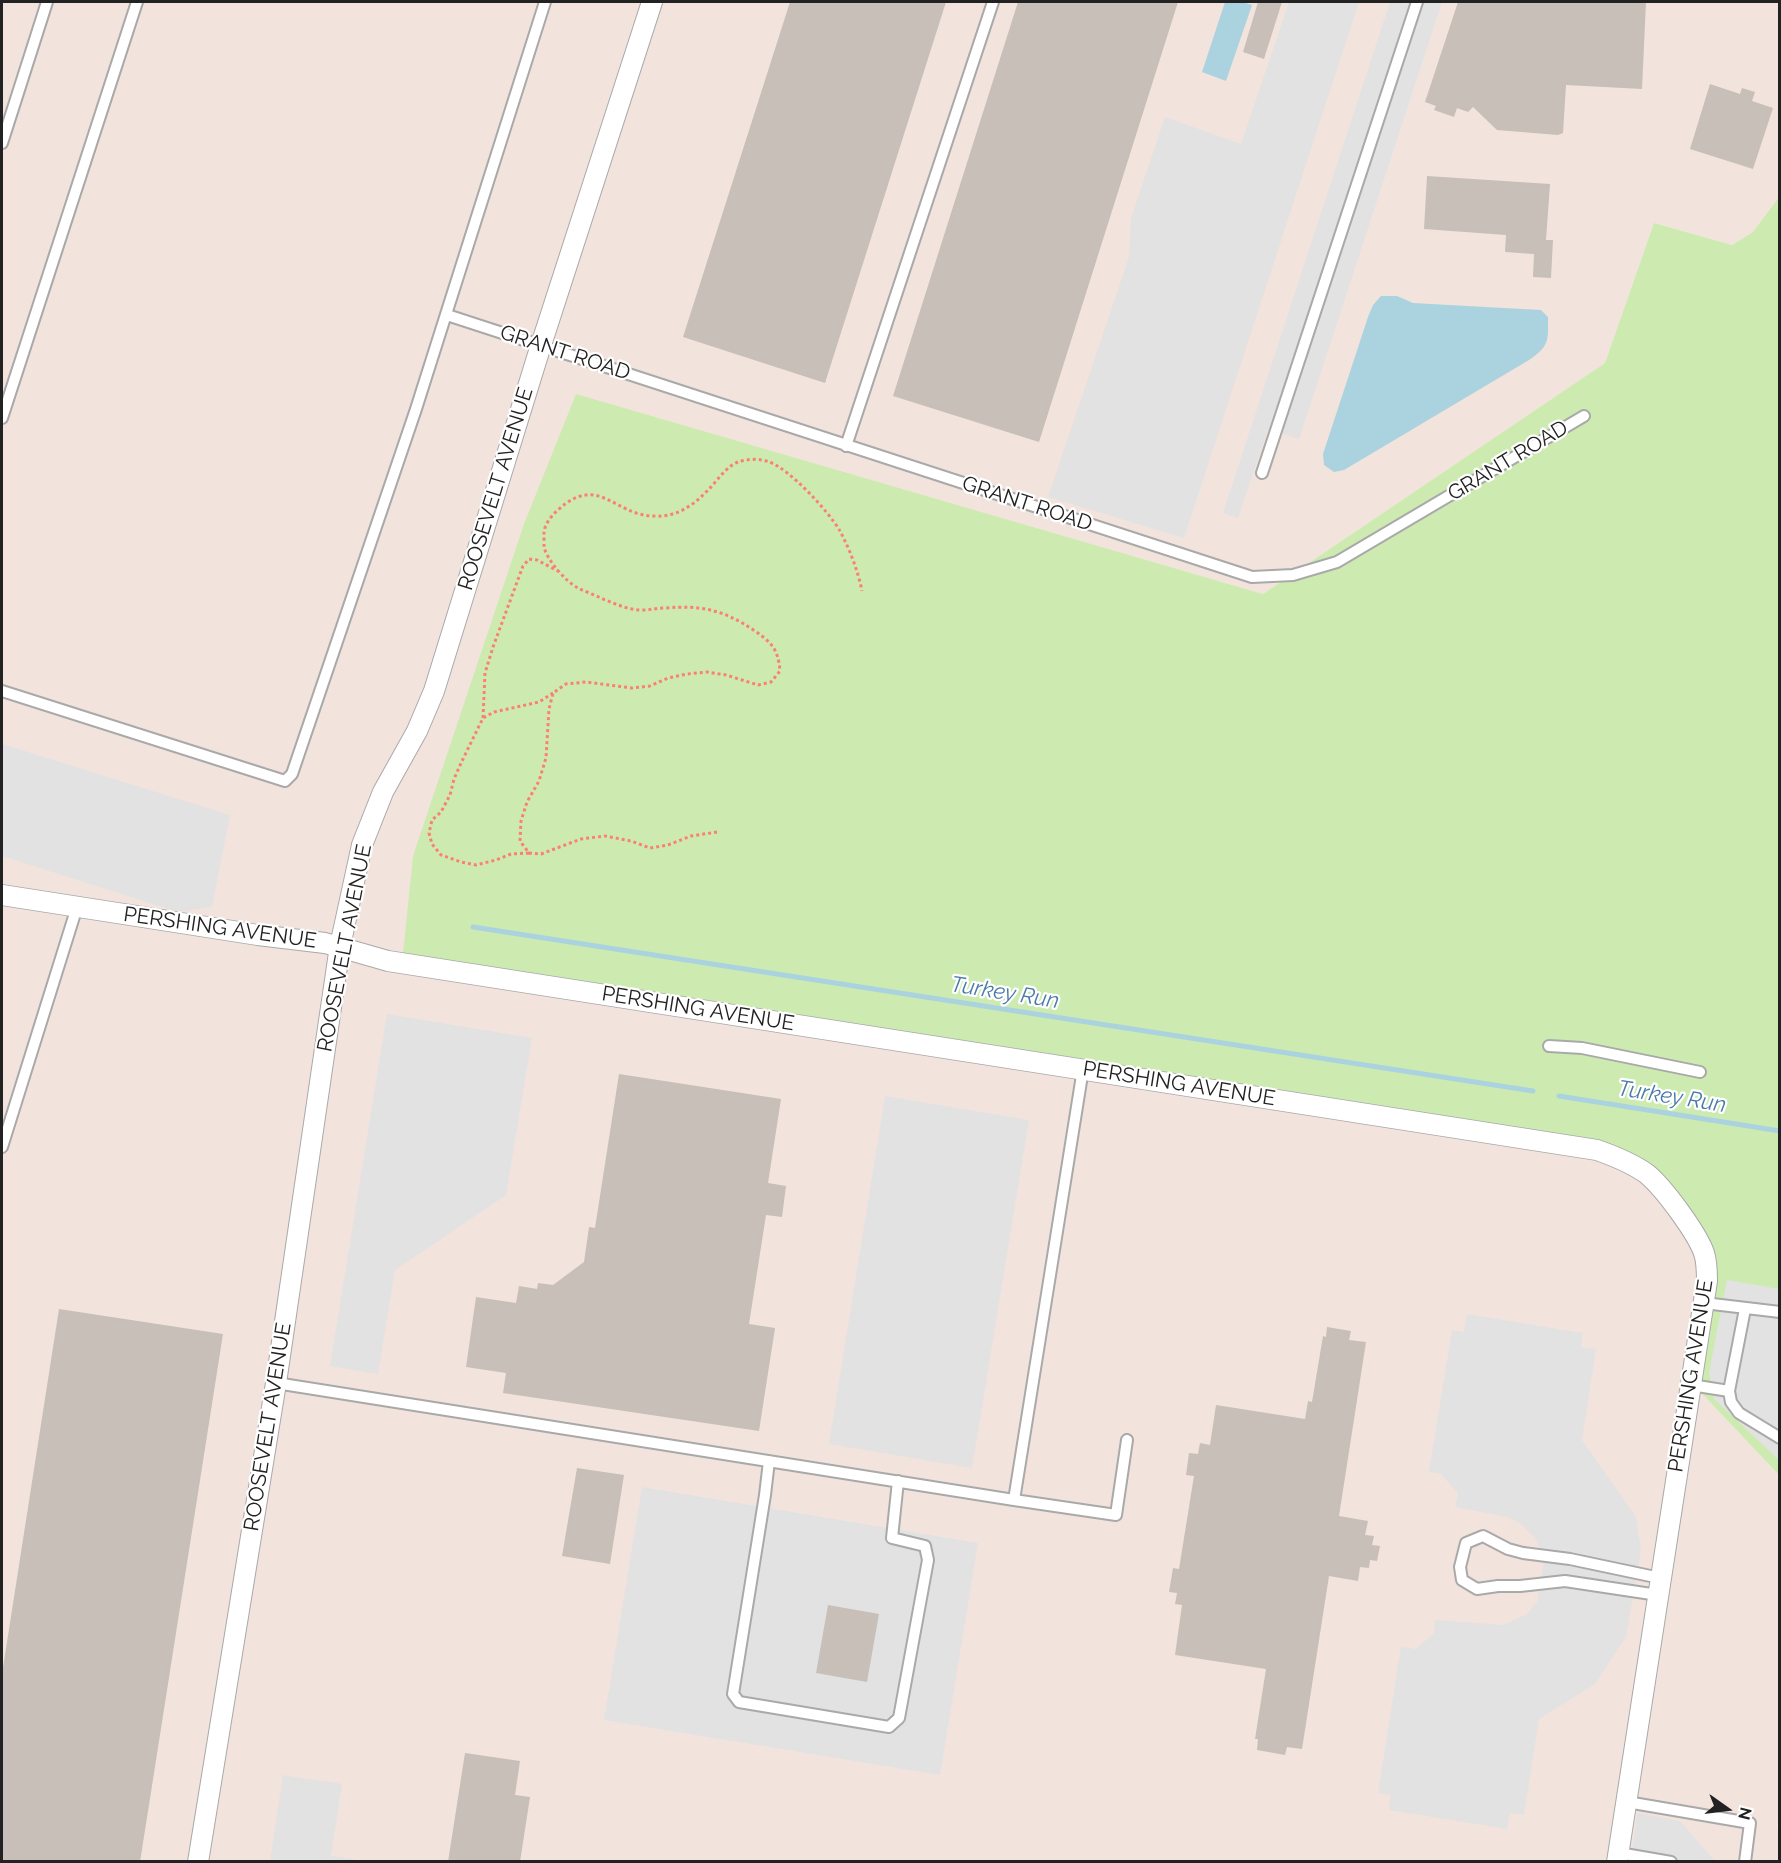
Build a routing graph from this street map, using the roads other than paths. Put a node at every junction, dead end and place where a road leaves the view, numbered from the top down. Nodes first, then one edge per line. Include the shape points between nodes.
1 (47, 2) edge
2 (137, 2) edge
3 (545, 2) edge
4 (652, 2) edge
5 (993, 2) edge
6 (1417, 2) edge
7 (2, 143) edge
8 (447, 315) junction
9 (541, 345) junction
10 (1584, 416) dead end
11 (2, 418) edge
12 (846, 446) junction
13 (1262, 473) dead end
14 (2, 691) edge
15 (2, 895) edge
16 (77, 907) junction
17 (340, 946) junction
18 (1549, 1046) dead end
19 (1083, 1070) junction
20 (1700, 1072) dead end
21 (2, 1147) edge
22 (1704, 1303) junction
23 (1745, 1309) junction
24 (1779, 1312) edge
25 (276, 1383) junction
26 (1691, 1384) junction
27 (1729, 1391) junction
28 (1779, 1438) edge
29 (1127, 1440) dead end
30 (769, 1461) junction
31 (898, 1481) junction
32 (1014, 1500) junction
33 (1659, 1587) junction
34 (1627, 1802) junction
35 (1618, 1857) edge
36 (198, 1862) edge
37 (1671, 1862) edge
38 (1745, 1862) edge

1 - 7 lane
2 - 11 lane
3 - 8 lane
4 - 9 street, ROOSEVELT AVENUE
5 - 12 lane
6 - 13 lane
8 - 9 lane, GRANT ROAD
8 - 14 lane via 292,774 285,781
9 - 12 lane, GRANT ROAD
9 - 17 street, ROOSEVELT AVENUE via 434,691 417,731 382,792 362,845
10 - 12 lane, GRANT ROAD via 1336,562 1293,575 1252,577
15 - 16 street, PERSHING AVENUE
16 - 17 street, PERSHING AVENUE
16 - 21 lane
17 - 19 street, PERSHING AVENUE via 388,961
17 - 25 street, ROOSEVELT AVENUE
18 - 20 lane via 1582,1048
19 - 22 street, PERSHING AVENUE via 1586,1148 1616,1156 1648,1175 1694,1234 1707,1267
19 - 32 lane
22 - 23 lane
22 - 26 street, PERSHING AVENUE
23 - 24 lane
23 - 27 lane
25 - 30 lane
25 - 36 street, ROOSEVELT AVENUE
26 - 27 lane
26 - 33 street, PERSHING AVENUE
27 - 28 lane via 1739,1413
29 - 32 lane via 1116,1515
30 - 31 lane
30 - 31 lane via 733,1694 740,1702 889,1727 899,1718 928,1560 925,1546 892,1538
31 - 32 lane
33 - 33 lane via 1570,1559 1508,1549 1483,1536 1466,1543 1460,1567 1462,1580 1477,1589 1565,1581
33 - 34 street, PERSHING AVENUE
34 - 35 street, PERSHING AVENUE
34 - 38 lane via 1750,1822
35 - 37 lane

